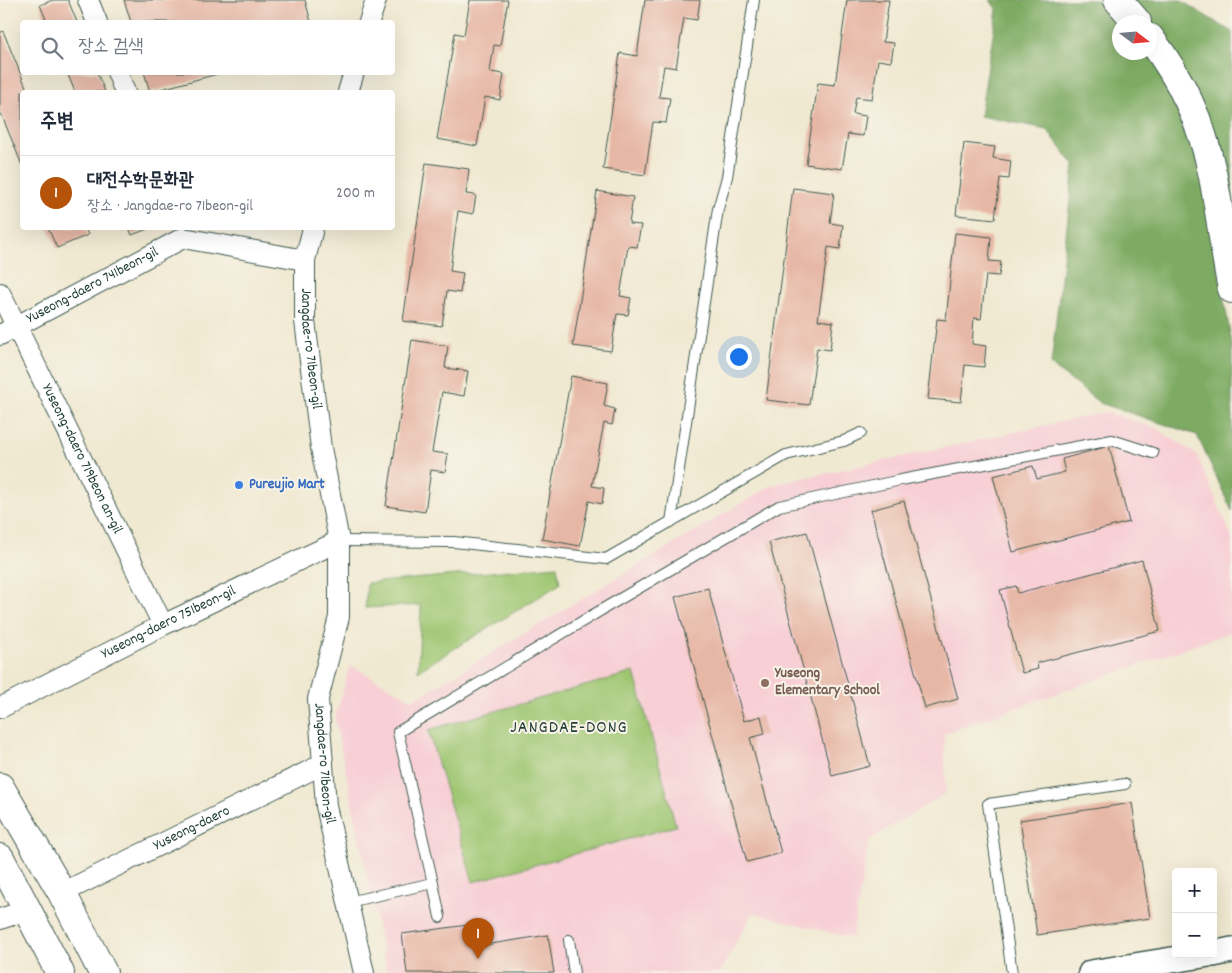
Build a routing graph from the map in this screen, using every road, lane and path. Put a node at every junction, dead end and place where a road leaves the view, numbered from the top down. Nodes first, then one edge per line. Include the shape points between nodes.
1 (88, 0) edge
2 (376, 0) edge
3 (754, 0) edge
4 (1118, 0) edge
5 (1131, 15) edge
6 (96, 20) edge
7 (370, 20) edge
8 (1157, 48) edge
9 (118, 75) edge
10 (353, 75) edge
11 (124, 90) edge
12 (349, 90) edge
13 (312, 230) edge
14 (181, 233) edge
15 (305, 260) junction
16 (1232, 289) edge
17 (0, 293) edge
18 (8, 331) edge
19 (862, 433) dead end
20 (1153, 453) dead end
21 (671, 522) junction
22 (339, 541) junction
23 (163, 625) junction
24 (0, 708) edge
25 (323, 764) junction
26 (1125, 784) dead end
27 (0, 787) edge
28 (0, 858) edge
29 (433, 883) junction
30 (62, 893) junction
31 (348, 902) junction
32 (28, 910) junction
33 (440, 917) dead end
34 (0, 919) edge
35 (569, 940) dead end
36 (1232, 950) edge
37 (1217, 953) edge
38 (1184, 958) edge
39 (60, 973) edge
40 (103, 973) edge
41 (364, 973) edge
42 (574, 973) edge
43 (1012, 973) edge
44 (1090, 973) edge

1 - 6 street
2 - 7 street
3 - 21 lane via 727,177 718,210
4 - 5 main road
8 - 16 main road via 1176,76 1201,134 1212,170
9 - 11 street
10 - 12 street
13 - 15 street, Jangdae-ro 71beon-gil
14 - 15 street, Yuseong-daero 741beon-gil
14 - 18 street, Yuseong-daero 741beon-gil
15 - 22 street, Jangdae-ro 71beon-gil via 307,340 321,448
17 - 18 street, Yuseong-daero 719beon an-gil
18 - 23 street, Yuseong-daero 719beon an-gil
19 - 21 lane via 844,441 786,455
20 - 29 lane via 1112,440 779,506 608,606 398,732
21 - 22 lane via 606,559 454,542
22 - 23 street, Yuseong-daero 751beon-gil
22 - 25 street, Jangdae-ro 71beon-gil via 339,617 318,699
23 - 24 street, Yuseong-daero 751beon-gil
25 - 30 street, Yuseong-daero
25 - 31 street, Jangdae-ro 71beon-gil via 326,806
26 - 43 lane via 988,804
27 - 30 main road
28 - 32 main road
29 - 31 lane
29 - 33 lane
30 - 40 main road
31 - 41 street, Jangdae-ro 71beon-gil
32 - 34 street
32 - 39 main road
35 - 42 lane
36 - 37 street
38 - 44 street

